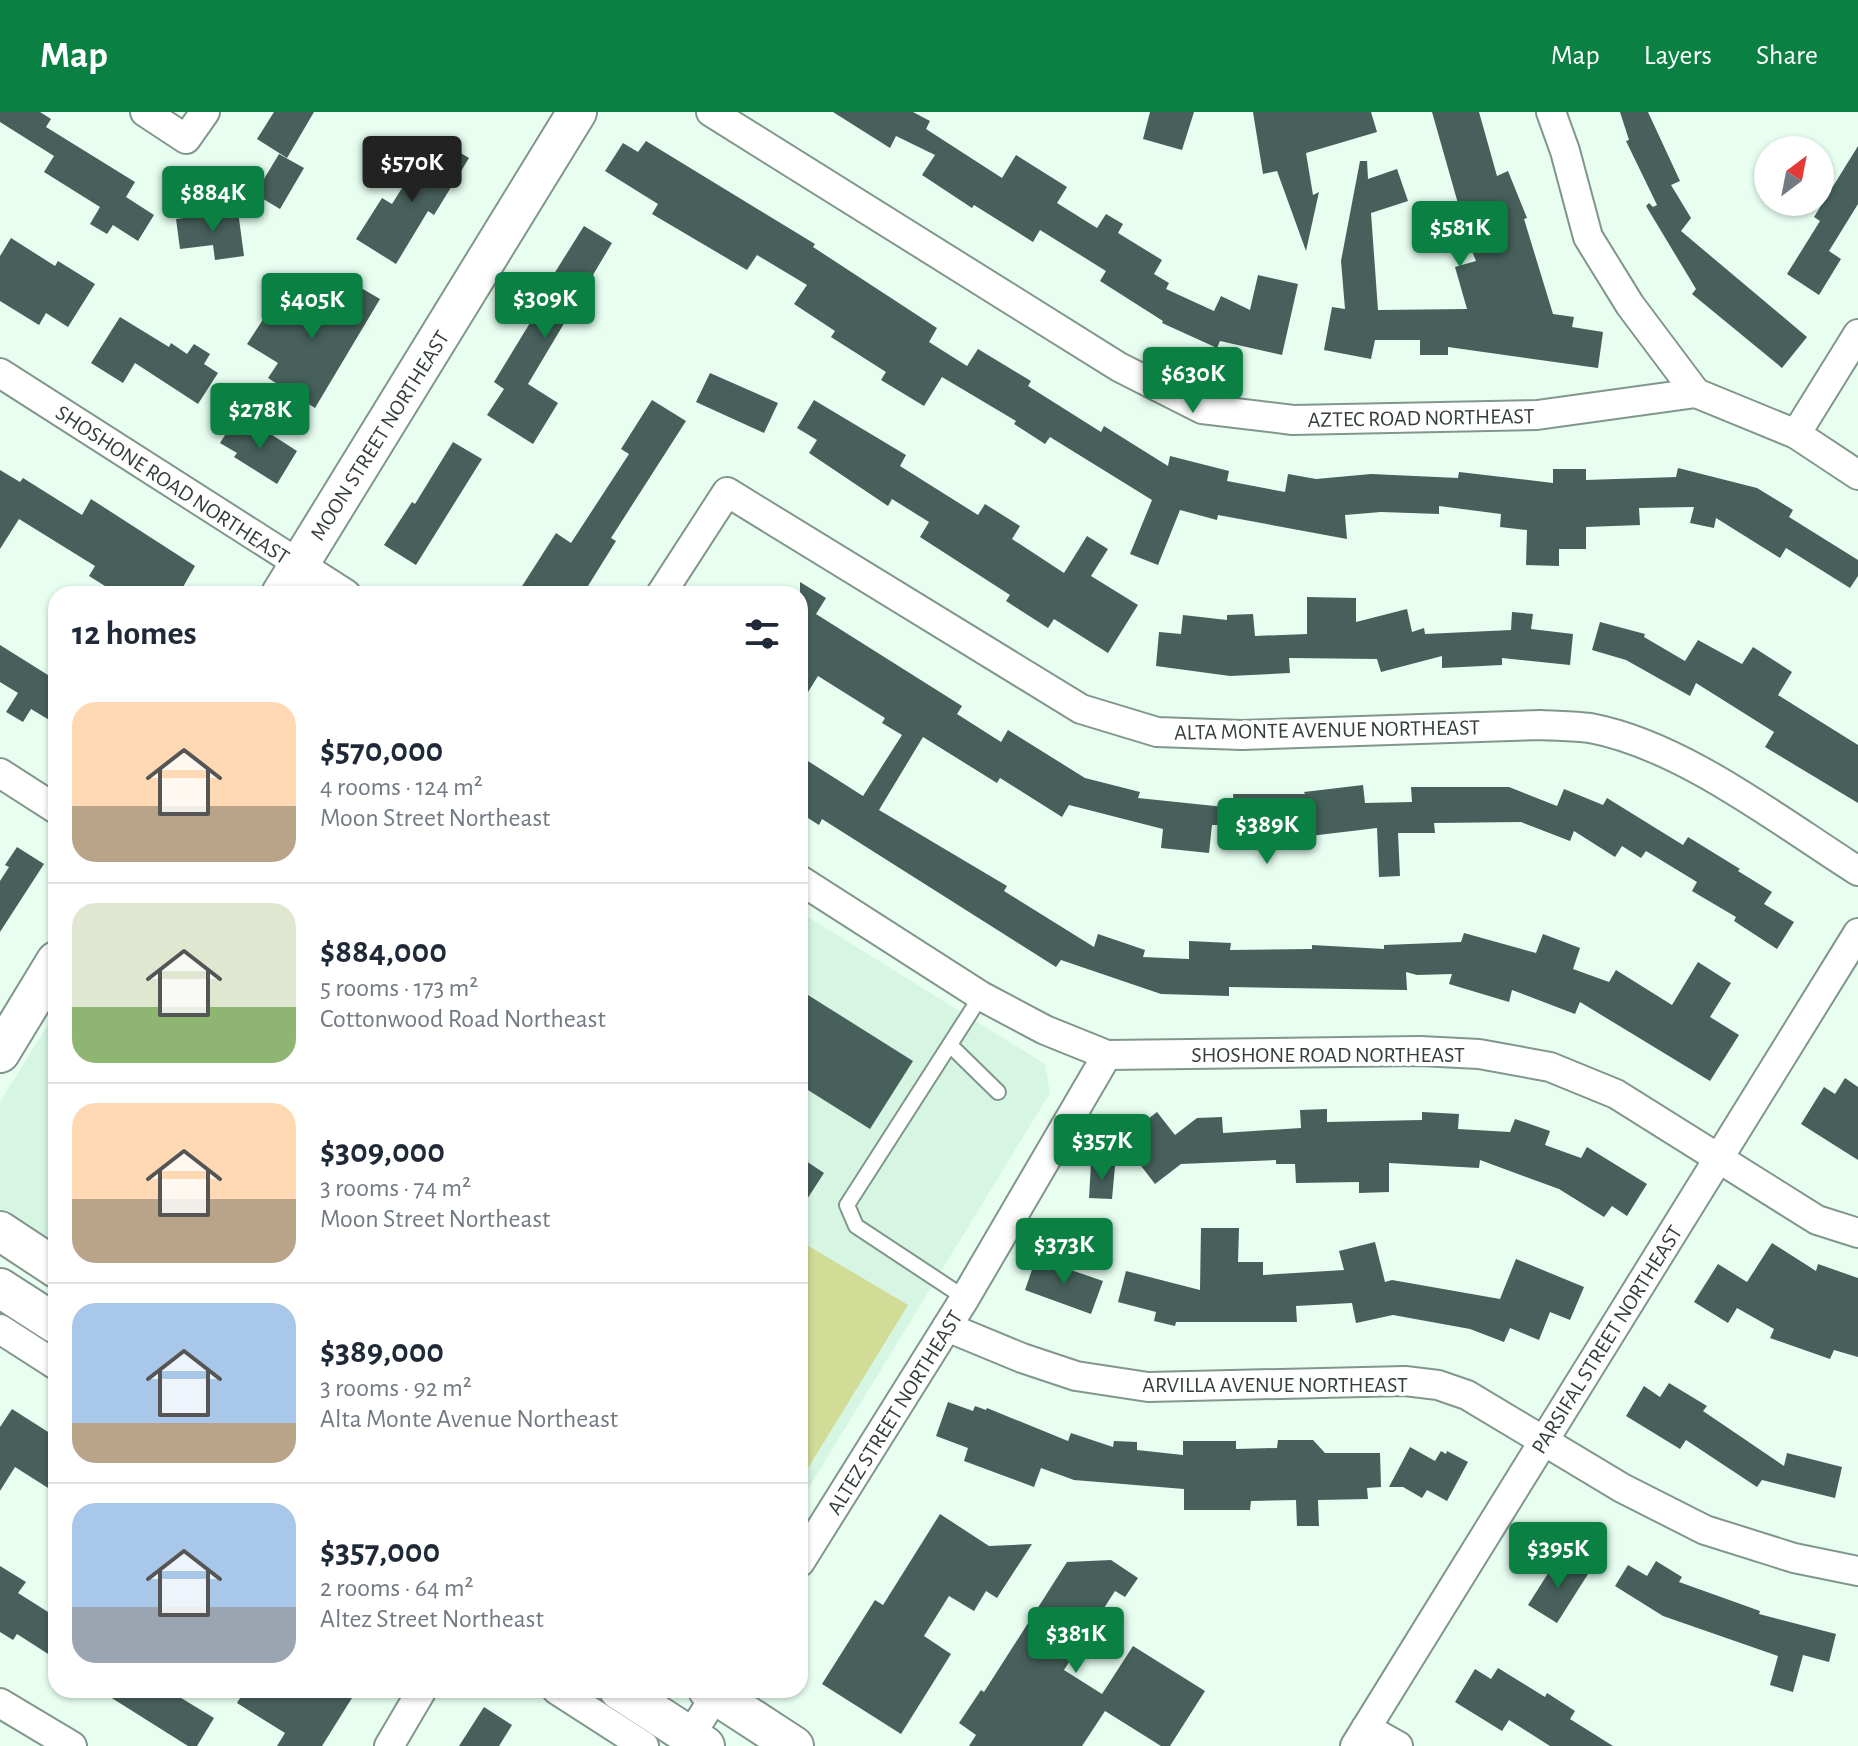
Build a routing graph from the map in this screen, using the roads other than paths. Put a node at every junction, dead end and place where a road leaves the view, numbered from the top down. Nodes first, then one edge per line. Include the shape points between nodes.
1 (145, 112) edge
2 (205, 112) edge
3 (577, 112) edge
4 (711, 112) edge
5 (1551, 112) edge
6 (1858, 334) edge
7 (0, 373) edge
8 (1696, 393) junction
9 (1796, 434) junction
10 (1858, 475) edge
11 (290, 579) edge
12 (316, 586) edge
13 (666, 586) edge
14 (0, 773) edge
15 (48, 804) edge
16 (1858, 871) edge
17 (808, 885) edge
18 (1858, 933) edge
19 (48, 974) edge
20 (981, 996) junction
21 (950, 1045) junction
22 (0, 1053) edge
23 (1107, 1055) junction
24 (998, 1092) dead end
25 (1718, 1159) junction
26 (0, 1231) edge
27 (1858, 1233) edge
28 (48, 1263) edge
29 (0, 1288) edge
30 (965, 1298) junction
31 (48, 1319) edge
32 (947, 1327) junction
33 (0, 1329) edge
34 (48, 1360) edge
35 (1543, 1440) junction
36 (808, 1549) edge
37 (1858, 1571) edge
38 (417, 1698) edge
39 (569, 1698) edge
40 (631, 1698) edge
41 (712, 1698) edge
42 (723, 1698) edge
43 (0, 1703) edge
44 (1361, 1737) edge
45 (697, 1741) edge
46 (72, 1746) edge
47 (389, 1746) edge
48 (644, 1746) edge
49 (794, 1746) edge
50 (1398, 1746) edge

1 - 2 street via 186,139
3 - 11 street, MOON STREET NORTHEAST
4 - 8 street, AZTEC ROAD NORTHEAST via 1119,367 1202,409 1293,420 1537,415
5 - 8 street via 1588,237 1630,305
6 - 9 street
7 - 11 street, SHOSHONE ROAD NORTHEAST
8 - 9 street
9 - 10 street
11 - 12 street, SHOSHONE ROAD NORTHEAST
13 - 16 street, ALTA MONTE AVENUE NORTHEAST via 727,492 1081,709 1157,732 1590,728 1648,746 1710,777
14 - 15 street
17 - 20 street, SHOSHONE ROAD NORTHEAST
18 - 25 street, PARSIFAL STREET NORTHEAST
19 - 22 street
20 - 21 lane
20 - 23 street, SHOSHONE ROAD NORTHEAST
21 - 24 lane
21 - 30 lane via 847,1205 856,1226
23 - 25 street, SHOSHONE ROAD NORTHEAST via 1479,1054 1550,1067 1616,1094
23 - 30 street, ALTEZ STREET NORTHEAST
25 - 27 street, SHOSHONE ROAD NORTHEAST via 1817,1220
25 - 35 street, PARSIFAL STREET NORTHEAST
26 - 28 street
29 - 31 street
30 - 32 street, ALTEZ STREET NORTHEAST
32 - 35 street, ARVILLA AVENUE NORTHEAST via 1076,1376 1148,1387 1405,1381 1438,1385 1467,1395
32 - 36 street, ALTEZ STREET NORTHEAST
33 - 34 street
35 - 37 street, ARVILLA AVENUE NORTHEAST via 1705,1530 1794,1558
35 - 44 street, PARSIFAL STREET NORTHEAST
38 - 47 street
39 - 48 street
40 - 45 street
41 - 45 street
42 - 49 street
43 - 46 street
44 - 50 street

